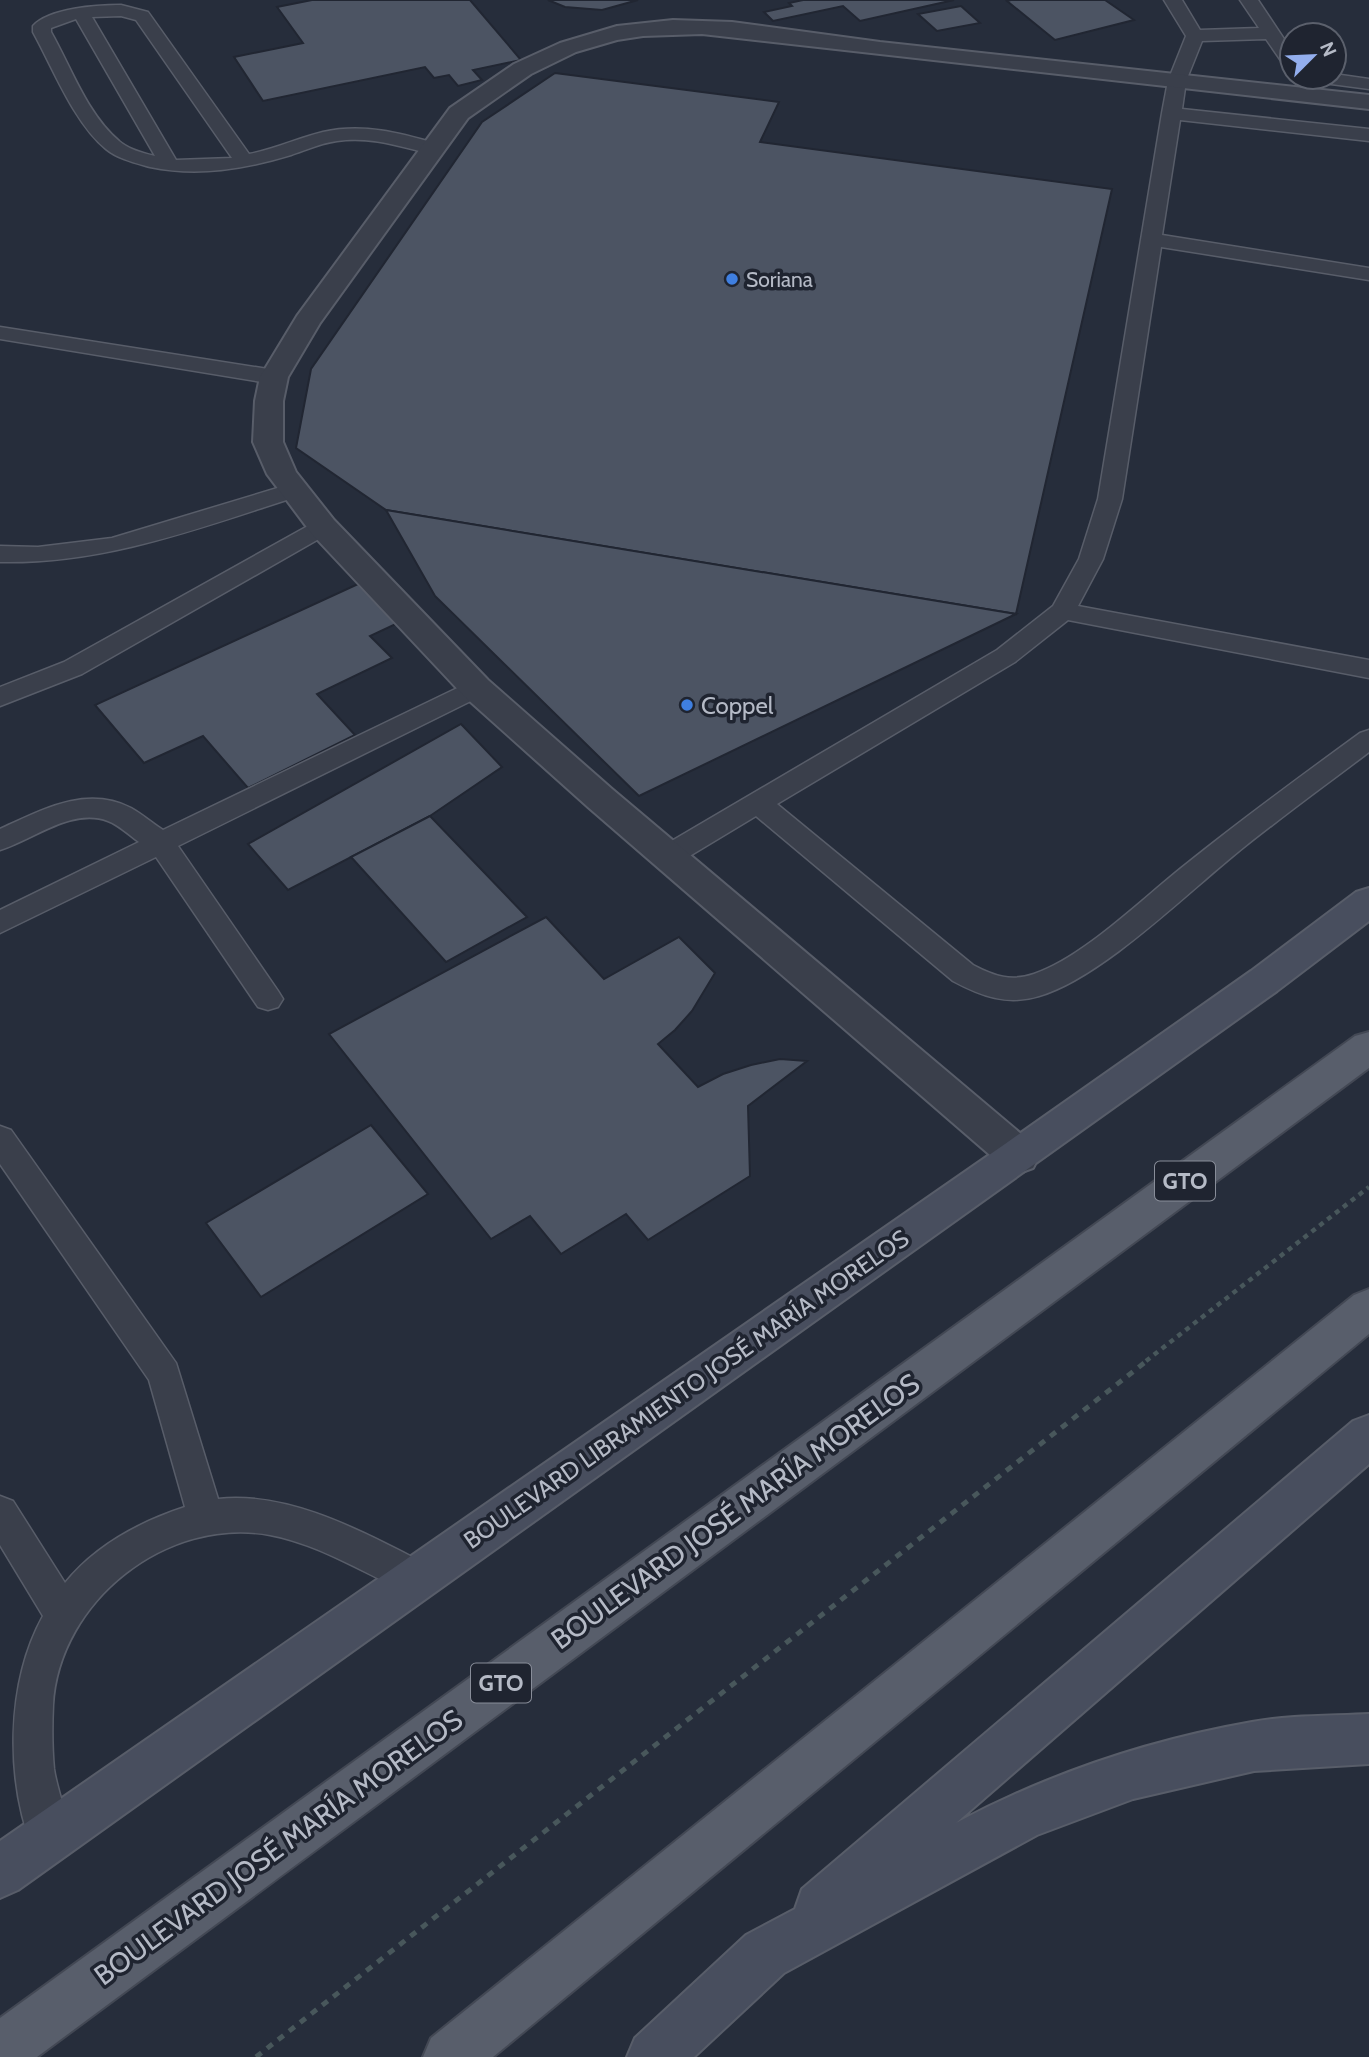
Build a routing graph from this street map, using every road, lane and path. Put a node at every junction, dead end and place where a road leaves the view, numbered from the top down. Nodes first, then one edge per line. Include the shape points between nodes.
1 (1173, 0) edge
2 (1249, 0) edge
3 (82, 15) junction
4 (1271, 33) junction
5 (1195, 36) junction
6 (1278, 43) edge
7 (1177, 81) junction
8 (1348, 81) edge
9 (1369, 84) edge
10 (1369, 102) edge
11 (1171, 113) junction
12 (1369, 135) edge
13 (431, 148) junction
14 (245, 162) junction
15 (170, 166) junction
16 (1151, 239) junction
17 (1369, 274) edge
18 (0, 333) edge
19 (274, 377) junction
20 (293, 490) junction
21 (323, 527) junction
22 (0, 554) edge
23 (1062, 611) junction
24 (1369, 669) edge
25 (476, 688) junction
26 (0, 697) edge
27 (1369, 739) edge
28 (757, 802) junction
29 (0, 841) edge
30 (161, 843) junction
31 (668, 856) junction
32 (1369, 902) edge
33 (0, 922) edge
34 (268, 999) dead end
35 (1369, 1047) edge
36 (0, 1139) edge
37 (1018, 1156) junction
38 (1369, 1187) edge
39 (1369, 1308) edge
40 (1369, 1436) edge
41 (0, 1513) edge
42 (206, 1517) junction
43 (417, 1578) junction
44 (62, 1614) junction
45 (1369, 1739) edge
46 (48, 1838) junction
47 (0, 1872) edge
48 (765, 1954) junction
49 (0, 2051) edge
50 (256, 2057) edge
51 (450, 2057) edge
52 (654, 2057) edge

1 - 5 lane
2 - 4 lane
3 - 14 lane via 122,10 142,16
3 - 15 lane
3 - 15 lane via 48,22 42,32 96,127 113,146
4 - 5 lane
4 - 6 lane
5 - 7 lane
7 - 10 street
7 - 11 lane
7 - 13 street via 722,29 643,29 561,48 525,66 459,113
8 - 9 lane
11 - 12 lane
11 - 16 lane
13 - 14 lane via 355,133 314,139
13 - 19 street via 307,322
14 - 15 lane
16 - 17 lane
16 - 23 lane via 1110,499 1091,559
18 - 19 lane
19 - 20 street via 268,442
20 - 21 street
20 - 22 lane via 174,529 68,554
21 - 25 street
21 - 26 lane via 73,668
23 - 24 lane
23 - 28 lane via 1006,656
25 - 30 lane
25 - 31 street
27 - 28 lane via 1245,831 1104,947 1036,986 1009,990 988,986 963,972
28 - 31 lane
29 - 30 lane via 64,811 100,808 121,815
30 - 33 lane
30 - 34 lane
31 - 37 street
32 - 37 street, BOULEVARD LIBRAMIENTO JOSÉ MARÍA MORELOS
35 - 49 main road, BOULEVARD JOSÉ MARÍA MORELOS / GTO
36 - 42 lane via 164,1374
37 - 43 street, BOULEVARD LIBRAMIENTO JOSÉ MARÍA MORELOS
38 - 50 path
39 - 51 main road
40 - 48 street
41 - 44 lane
42 - 43 lane via 248,1515 296,1524
42 - 44 lane via 116,1556 87,1582
43 - 46 street, BOULEVARD LIBRAMIENTO JOSÉ MARÍA MORELOS
44 - 46 lane via 43,1658 33,1707 35,1770
45 - 48 street via 1254,1746 1133,1774 1023,1815
46 - 47 street, BOULEVARD LIBRAMIENTO JOSÉ MARÍA MORELOS
48 - 52 street

